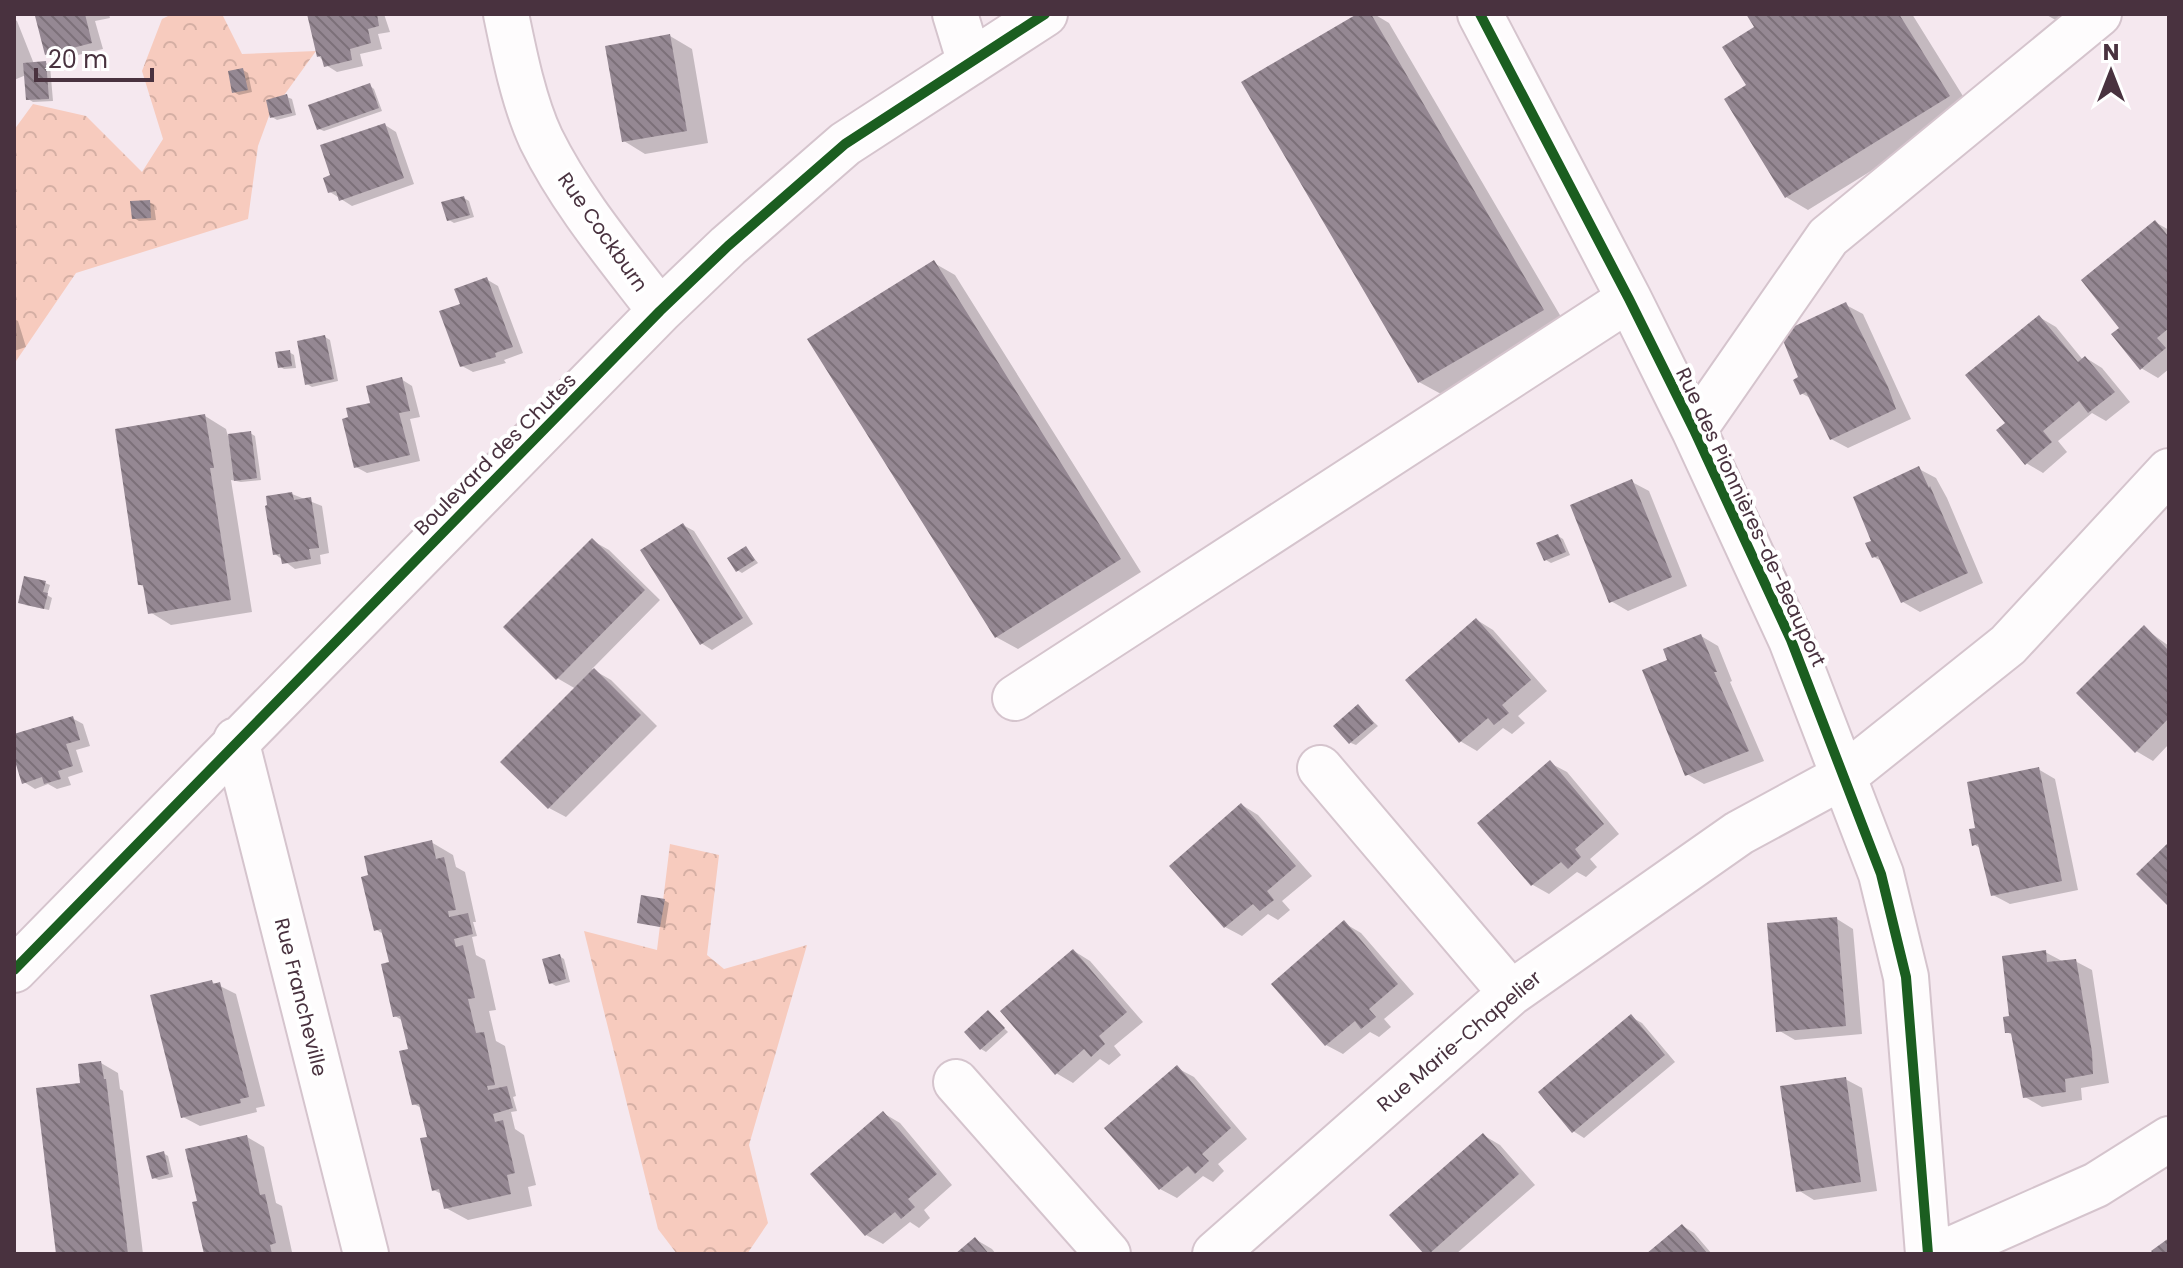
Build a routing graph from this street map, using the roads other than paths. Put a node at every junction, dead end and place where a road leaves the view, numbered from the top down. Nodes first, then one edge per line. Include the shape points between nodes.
1 (506, 14) edge
2 (955, 14) edge
3 (1045, 14) edge
4 (1480, 14) edge
5 (2099, 14) edge
6 (970, 63) junction
7 (1629, 299) junction
8 (660, 311) junction
9 (1694, 430) junction
10 (2169, 471) edge
11 (1015, 698) dead end
12 (236, 740) junction
13 (1320, 768) dead end
14 (1844, 776) junction
15 (14, 970) edge
16 (1511, 993) junction
17 (956, 1082) dead end
18 (2169, 1139) edge
19 (366, 1254) edge
20 (1108, 1254) edge
21 (1215, 1254) edge
22 (1928, 1254) edge
23 (1940, 1254) edge

1 - 8 street, Rue Cockburn via 540,136 577,203
2 - 6 street
3 - 6 street, Boulevard des Chutes
4 - 7 street, Rue des Pionnières-de-Beauport
5 - 9 street via 1828,237
6 - 8 street, Boulevard des Chutes via 845,144
7 - 9 street, Rue des Pionnières-de-Beauport
7 - 11 street
8 - 12 street, Boulevard des Chutes
9 - 14 street, Rue des Pionnières-de-Beauport via 1791,640
10 - 14 street, Rue Marie-Chapelier via 2008,645
12 - 15 street, Boulevard des Chutes
12 - 19 street, Rue Francheville
13 - 16 street
14 - 16 street, Rue Marie-Chapelier via 1739,833
14 - 22 street, Rue des Pionnières-de-Beauport via 1881,874 1906,977
16 - 21 street, Rue Marie-Chapelier
17 - 20 street
18 - 23 street via 2096,1185

